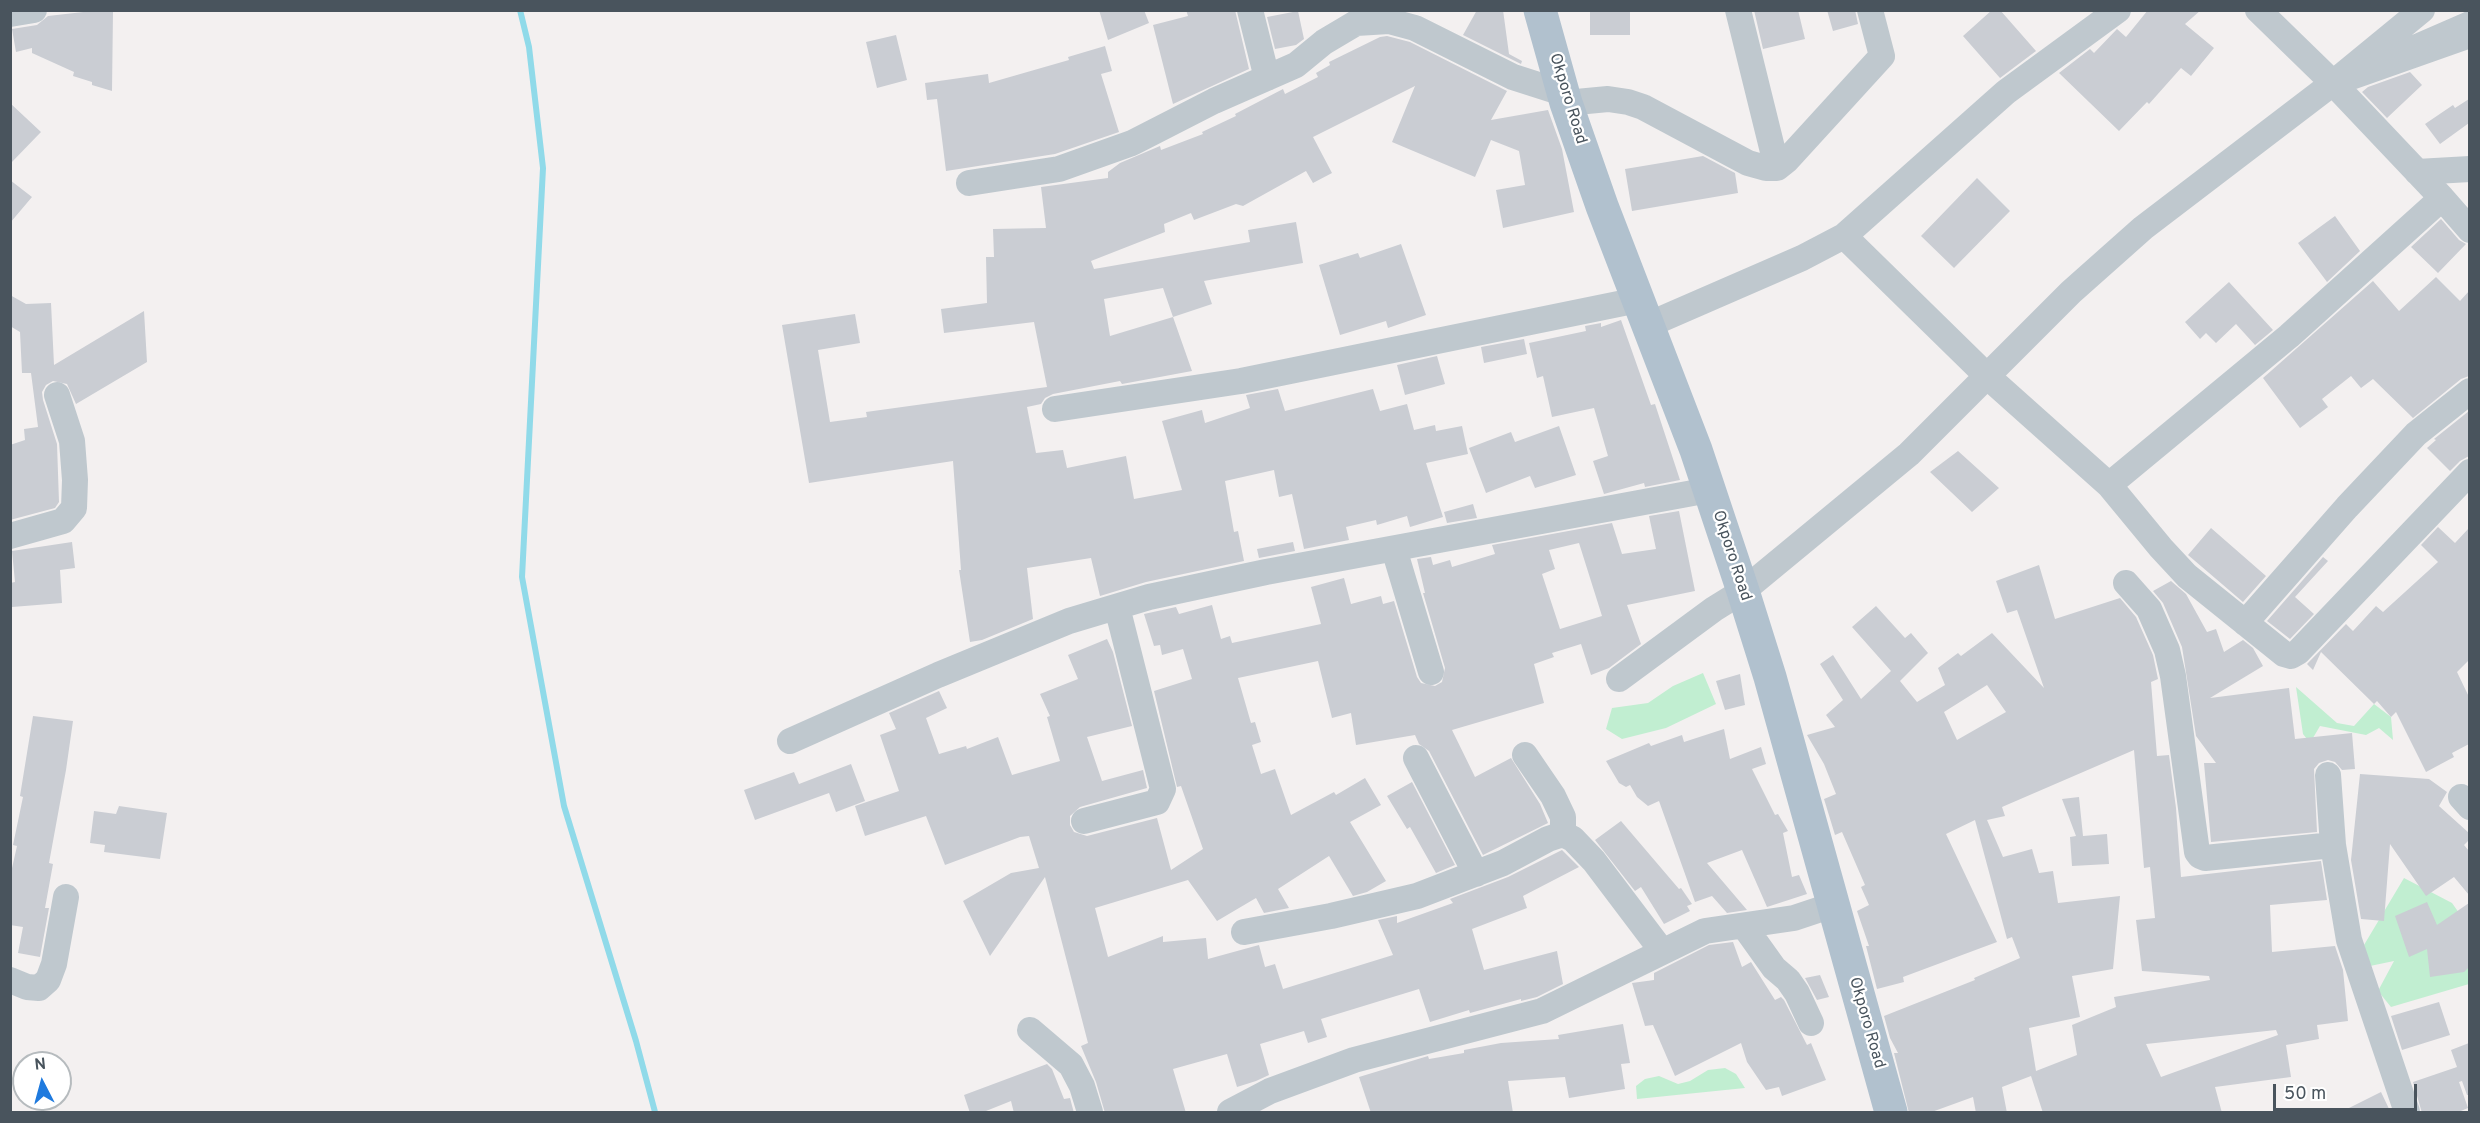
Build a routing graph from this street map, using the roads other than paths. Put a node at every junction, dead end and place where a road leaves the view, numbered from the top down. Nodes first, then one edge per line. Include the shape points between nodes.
1 (34, 10) edge
2 (1250, 10) edge
3 (1540, 10) edge
4 (1738, 10) edge
5 (1870, 10) edge
6 (2118, 10) edge
7 (2259, 10) edge
8 (2422, 10) edge
9 (10, 14) edge
10 (2469, 24) edge
11 (2469, 35) edge
12 (2469, 44) edge
13 (1267, 78) junction
14 (2332, 83) junction
15 (1565, 98) junction
16 (1777, 168) junction
17 (2469, 169) edge
18 (2417, 172) junction
19 (969, 183) dead end
20 (2442, 198) junction
21 (2469, 230) edge
22 (1844, 236) junction
23 (1643, 312) junction
24 (1988, 377) junction
25 (2469, 391) edge
26 (57, 395) dead end
27 (1055, 409) dead end
28 (2469, 472) edge
29 (2109, 485) junction
30 (1709, 490) junction
31 (10, 536) edge
32 (1394, 549) junction
33 (2126, 583) dead end
34 (1743, 591) junction
35 (1117, 606) junction
36 (2245, 623) junction
37 (1431, 672) dead end
38 (1619, 679) dead end
39 (790, 741) dead end
40 (1525, 755) dead end
41 (1416, 758) dead end
42 (2328, 775) dead end
43 (1084, 821) dead end
44 (1563, 834) junction
45 (2333, 845) junction
46 (1476, 874) junction
47 (66, 897) dead end
48 (1833, 905) junction
49 (1744, 926) junction
50 (1244, 932) dead end
51 (1662, 951) junction
52 (10, 980) edge
53 (1811, 1023) dead end
54 (1030, 1030) dead end
55 (1090, 1113) edge
56 (1230, 1113) edge
57 (1892, 1113) edge
58 (2407, 1113) edge

1 - 9 street
2 - 13 street
3 - 15 main road, Okporo Road
4 - 16 street
5 - 16 street via 1882,56
6 - 22 street via 2006,92
7 - 14 street
8 - 14 street
10 - 14 street
11 - 14 street
12 - 14 street
13 - 15 street via 1296,65 1356,23 1389,21 1415,28
13 - 19 street via 1131,143 1059,169
14 - 18 street
14 - 24 street via 2143,228 2071,292
15 - 16 street via 1628,102 1748,163
15 - 23 main road, Okporo Road
17 - 18 street
18 - 20 street
20 - 21 street
20 - 29 street via 2289,336
22 - 23 street via 1802,258
22 - 24 street
23 - 27 street
23 - 30 main road, Okporo Road
24 - 29 street
24 - 34 street via 1909,454
25 - 36 street via 2416,434
26 - 31 street via 72,441 74,508 63,520
28 - 36 street via 2298,652 2284,654
29 - 36 street via 2187,576
30 - 32 street
30 - 34 main road, Okporo Road
32 - 35 street via 1254,574
32 - 37 street
33 - 45 street via 2149,609 2168,650 2200,856
34 - 38 street
34 - 48 main road, Okporo Road
35 - 39 street via 1069,621 949,670
35 - 43 street via 1163,789 1157,802
40 - 44 street via 1553,796 1563,817
41 - 46 street
42 - 45 street
44 - 46 street
44 - 51 street via 1594,861
45 - 58 street via 2349,940
46 - 50 street via 1417,896
47 - 52 street via 48,980 39,988
48 - 49 street via 1794,918
48 - 57 main road, Okporo Road
49 - 51 street via 1705,931
49 - 53 street via 1797,993
51 - 56 street via 1542,1011 1354,1060 1269,1091
54 - 55 street via 1071,1065

